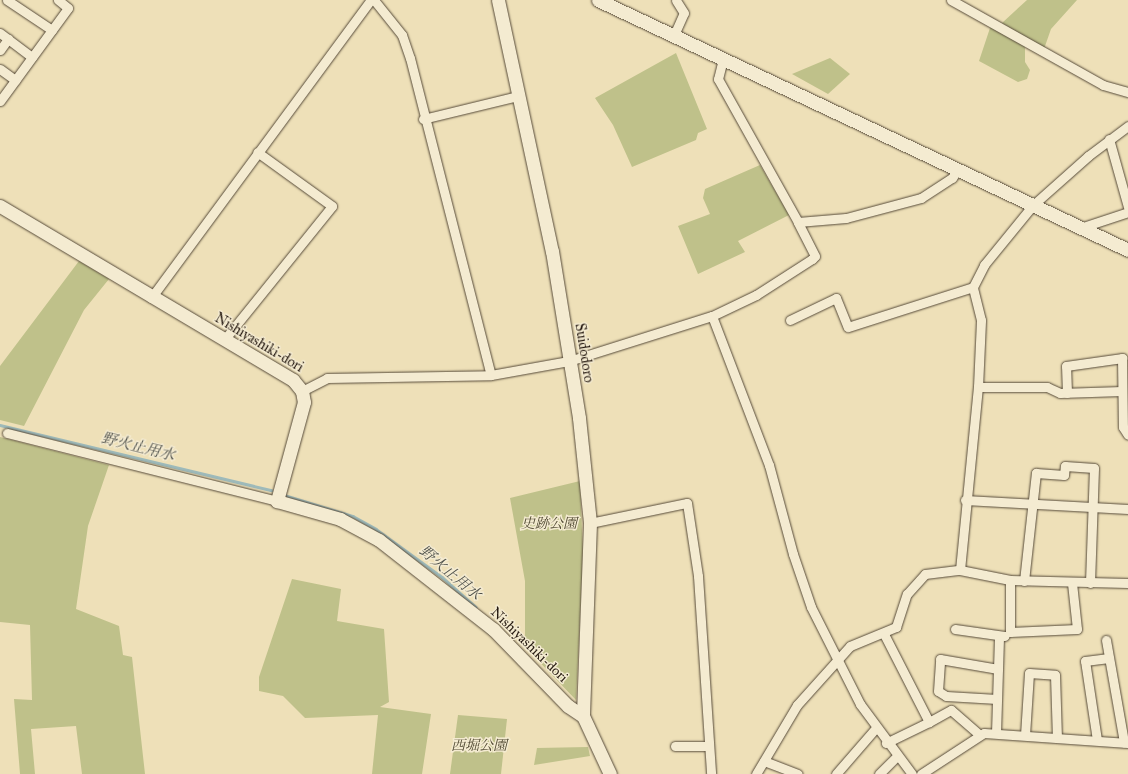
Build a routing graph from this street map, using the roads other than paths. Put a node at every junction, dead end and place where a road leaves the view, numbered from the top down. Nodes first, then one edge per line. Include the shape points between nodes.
1 (7, 0) edge
2 (58, 0) edge
3 (371, 0) edge
4 (374, 0) edge
5 (498, 0) edge
6 (598, 0) edge
7 (676, 0) edge
8 (951, 0) edge
9 (52, 30) junction
10 (0, 33) edge
11 (674, 35) junction
12 (8, 39) junction
13 (0, 50) edge
14 (32, 57) junction
15 (723, 59) junction
16 (0, 69) edge
17 (15, 80) junction
18 (1128, 92) edge
19 (517, 96) junction
20 (0, 101) edge
21 (423, 119) junction
22 (1128, 126) edge
23 (1109, 139) junction
24 (257, 152) junction
25 (958, 169) junction
26 (1033, 205) junction
27 (0, 206) edge
28 (1128, 208) edge
29 (1128, 212) edge
30 (798, 222) junction
31 (1083, 227) junction
32 (1128, 250) edge
33 (973, 287) junction
34 (151, 298) junction
35 (712, 316) junction
36 (790, 320) dead end
37 (224, 340) junction
38 (569, 360) junction
39 (491, 376) junction
40 (978, 387) junction
41 (302, 391) junction
42 (1122, 391) junction
43 (1067, 393) junction
44 (7, 433) dead end
45 (1128, 434) edge
46 (965, 500) junction
47 (278, 501) junction
48 (1034, 504) junction
49 (1092, 507) junction
50 (1128, 509) edge
51 (590, 523) junction
52 (960, 570) junction
53 (1010, 580) junction
54 (1024, 581) junction
55 (1128, 582) edge
56 (1072, 583) junction
57 (1090, 583) junction
58 (955, 629) dead end
59 (1010, 632) junction
60 (884, 634) junction
61 (999, 636) junction
62 (1106, 640) dead end
63 (839, 658) junction
64 (1109, 658) junction
65 (998, 669) junction
66 (997, 699) junction
67 (583, 716) junction
68 (929, 722) junction
69 (876, 729) junction
70 (996, 733) junction
71 (980, 735) junction
72 (1025, 735) junction
73 (1057, 738) junction
74 (1097, 740) junction
75 (886, 743) junction
76 (1126, 743) edge
77 (675, 746) dead end
78 (709, 746) junction
79 (896, 756) junction
80 (764, 761) junction
81 (610, 774) edge
82 (711, 774) edge
83 (756, 774) edge
84 (798, 774) edge
85 (836, 774) edge
86 (879, 774) edge
87 (912, 774) edge
88 (921, 774) edge

1 - 9 street
2 - 9 street via 68,8
3 - 24 street
4 - 21 street via 402,35
5 - 19 street, Suidodoro
6 - 11 street
7 - 11 street via 684,13
8 - 18 street via 1103,85
9 - 14 street
10 - 12 street
11 - 15 street
12 - 13 street
12 - 14 street
14 - 17 street
15 - 25 street
15 - 30 street via 718,79
16 - 17 street
17 - 20 street
19 - 21 street
19 - 38 street, Suidodoro via 552,251
21 - 39 street
22 - 23 street
23 - 26 street
23 - 28 street
24 - 34 street
24 - 37 street via 332,206
25 - 26 street
25 - 30 street via 952,178 921,198 846,218
26 - 31 street
26 - 33 street via 984,265
27 - 34 street, Nishiyashiki-dori
29 - 31 street
30 - 35 street via 815,256 756,295
31 - 32 street
33 - 36 street via 848,327 836,298
33 - 40 street via 980,320
34 - 37 street, Nishiyashiki-dori
35 - 38 street
35 - 63 street via 769,465 793,554 812,607
37 - 41 street, Nishiyashiki-dori via 293,380
38 - 39 street
38 - 51 street, Suidodoro via 589,488
39 - 41 street via 328,378
40 - 43 street via 1047,387
40 - 46 street
41 - 47 street, Nishiyashiki-dori via 303,407
42 - 43 street
42 - 43 street via 1122,358 1066,366
42 - 45 street via 1123,427
44 - 47 street
46 - 48 street
46 - 52 street
47 - 67 street, Nishiyashiki-dori via 340,519 380,540 493,630 568,706
48 - 49 street
48 - 49 street via 1036,473 1064,475 1065,466 1094,468
48 - 54 street
49 - 50 street
49 - 57 street
51 - 67 street, Suidodoro via 584,613
51 - 78 street via 687,504 698,576
52 - 53 street
52 - 60 street via 929,573 916,580 896,626
53 - 54 street
53 - 59 street
54 - 56 street
55 - 57 street
56 - 57 street
56 - 59 street via 1077,629
58 - 61 street
59 - 61 street
60 - 63 street via 850,646
60 - 68 street
61 - 65 street
62 - 64 street
63 - 69 street
63 - 80 street via 797,705
64 - 74 street via 1085,661
64 - 76 street
65 - 66 street
65 - 66 street via 973,668 940,659 938,691 946,696
66 - 70 street
67 - 81 street, Suidodoro via 587,731
68 - 71 street via 951,710
68 - 75 street
69 - 75 street
69 - 85 street
70 - 71 street
70 - 72 street
71 - 88 street
72 - 73 street
72 - 73 street via 1029,673 1056,676
73 - 74 street
74 - 76 street
75 - 79 street
77 - 78 street
78 - 82 street
79 - 86 street
79 - 87 street
80 - 83 street
80 - 84 street

